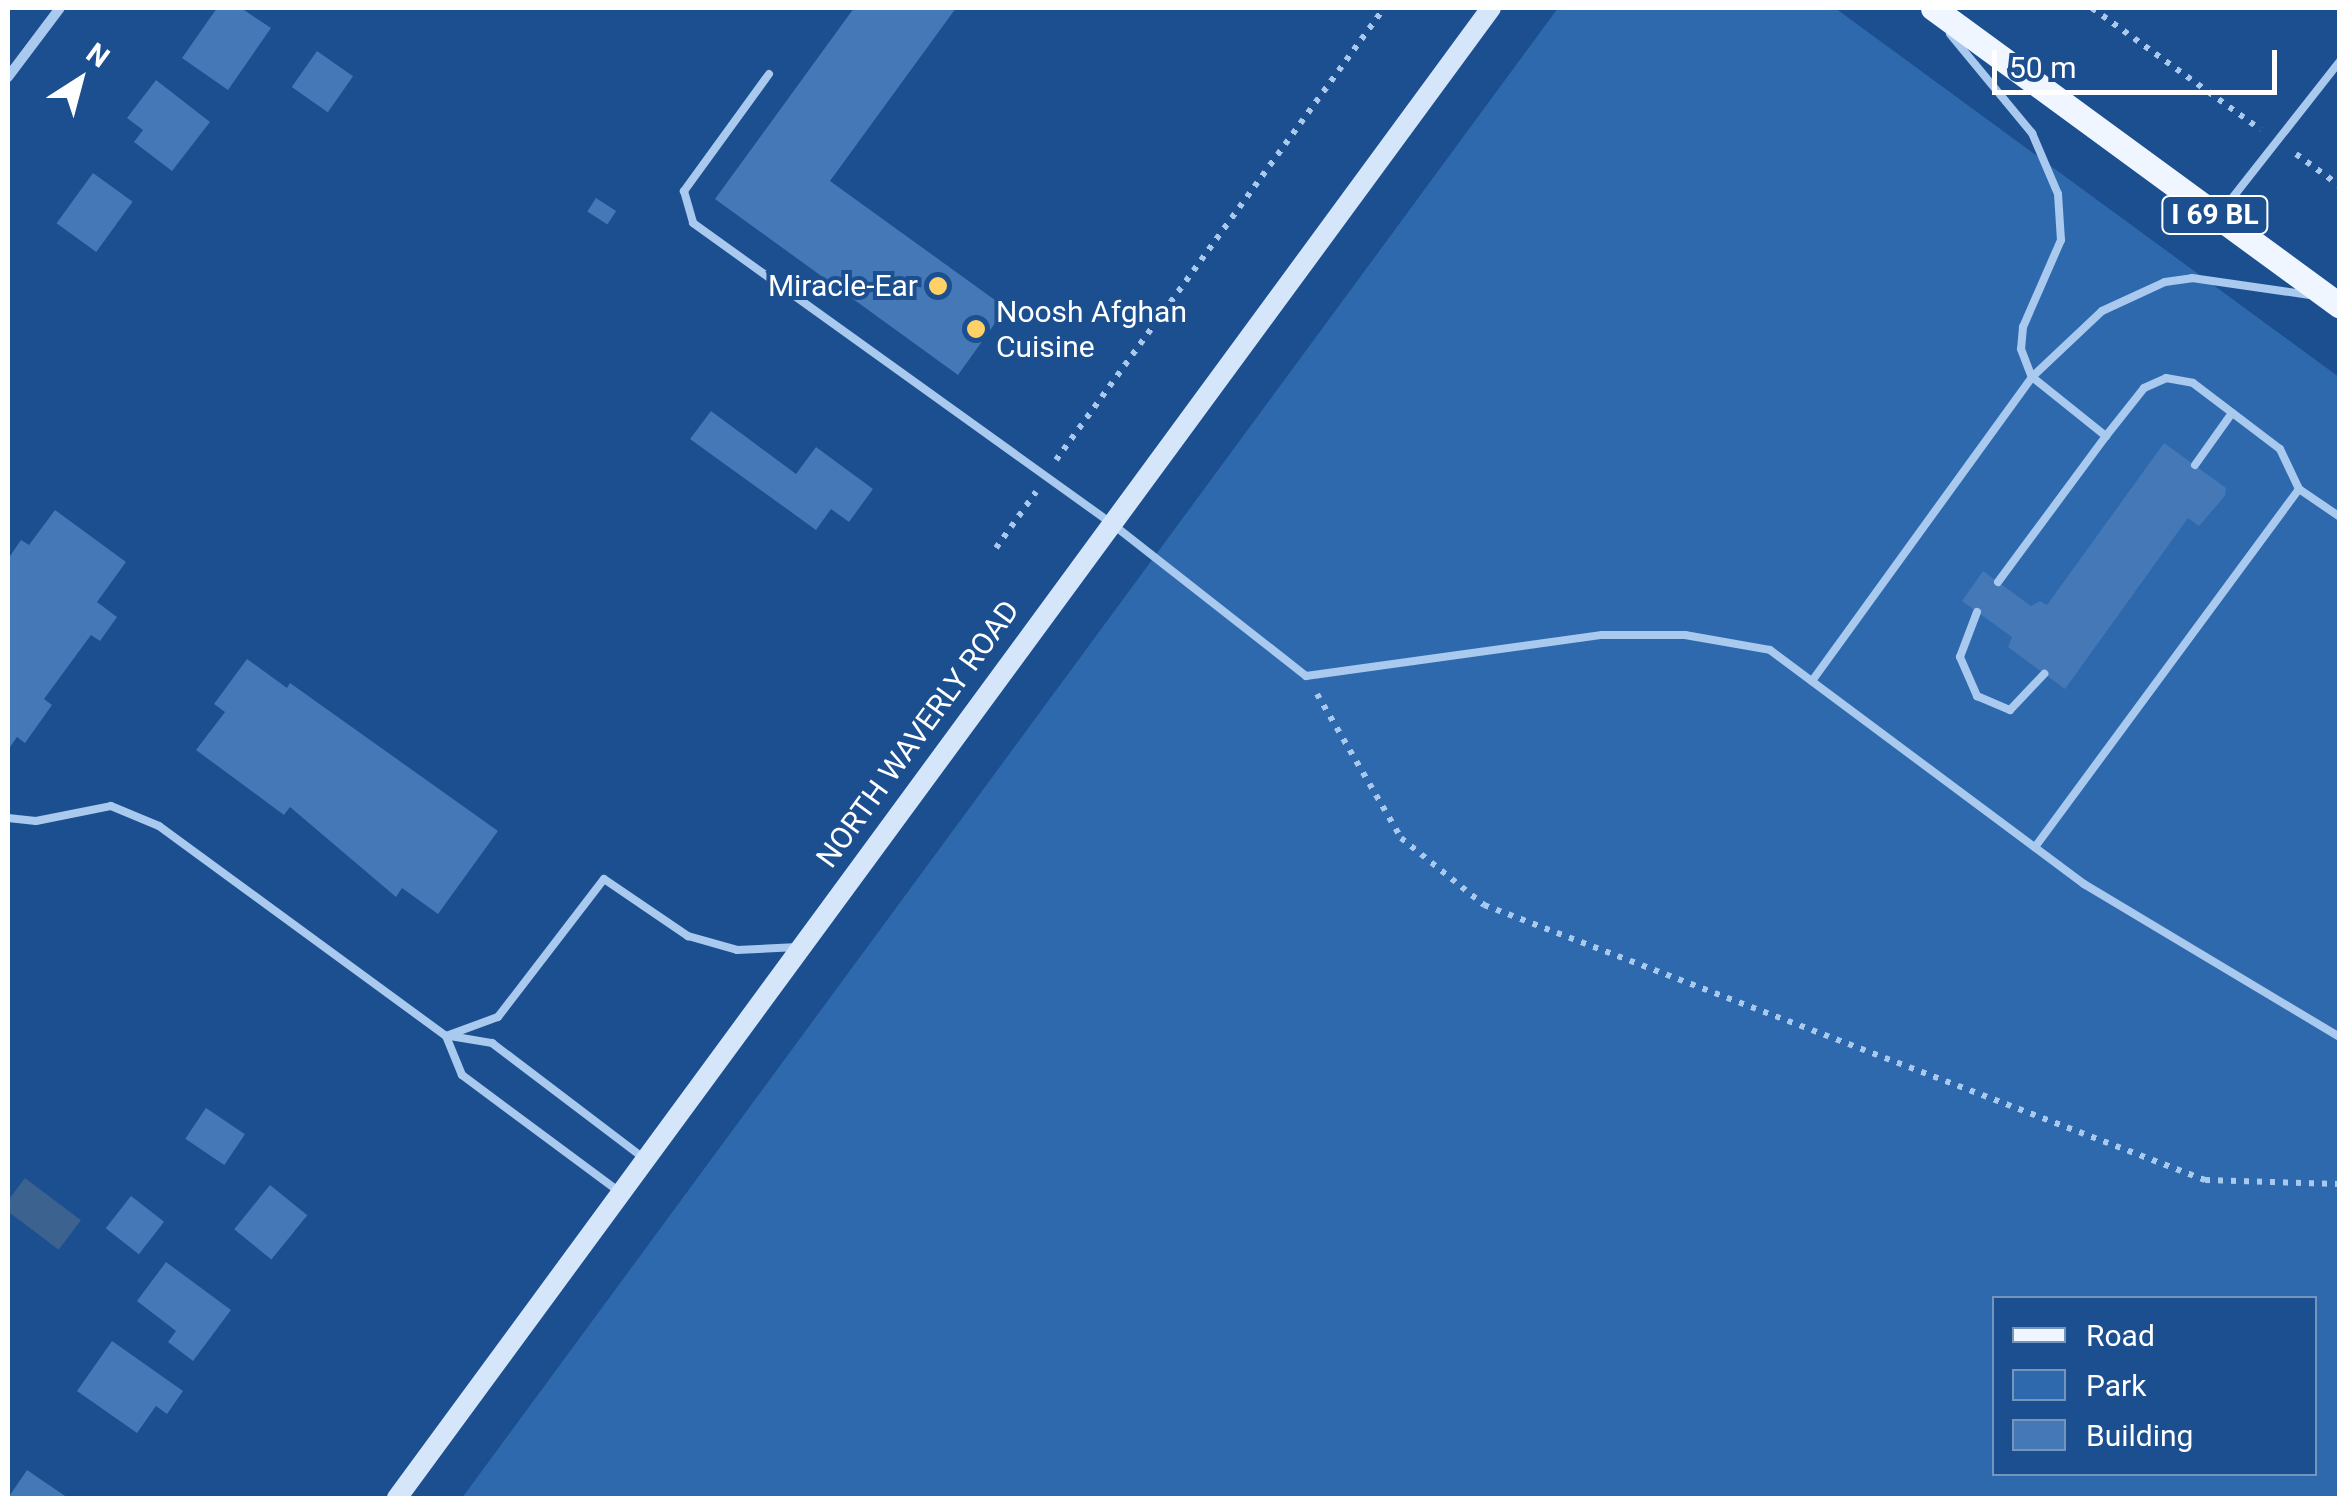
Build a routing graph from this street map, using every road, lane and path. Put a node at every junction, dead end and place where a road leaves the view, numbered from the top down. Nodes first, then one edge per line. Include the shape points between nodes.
1 (60, 8) edge
2 (1384, 8) edge
3 (1491, 8) edge
4 (1931, 8) edge
5 (2092, 8) edge
6 (2340, 61) edge
7 (769, 74) dead end
8 (8, 77) edge
9 (2274, 140) junction
10 (2340, 186) edge
11 (2218, 217) junction
12 (2334, 302) edge
13 (2032, 378) junction
14 (2232, 412) junction
15 (2106, 436) junction
16 (2194, 465) dead end
17 (1046, 477) junction
18 (2299, 488) junction
19 (2340, 517) edge
20 (1111, 524) junction
21 (996, 548) dead end
22 (1998, 582) dead end
23 (1977, 612) dead end
24 (2044, 674) dead end
25 (1306, 676) junction
26 (1812, 681) junction
27 (8, 818) edge
28 (2034, 848) junction
29 (798, 948) junction
30 (446, 1036) junction
31 (2340, 1037) edge
32 (646, 1160) junction
33 (2340, 1184) edge
34 (621, 1194) junction
35 (396, 1498) edge

1 - 8 street
2 - 17 path
3 - 20 main road, NORTH WAVERLY ROAD
4 - 11 main road, I 69 BL
4 - 13 lane via 2032,133 2058,194 2061,240 2024,327 2021,349
5 - 9 path
6 - 9 lane
7 - 17 lane via 684,191 694,224
9 - 10 path
9 - 11 lane
11 - 12 main road, I 69 BL
12 - 13 lane via 2192,278 2165,282 2102,311
13 - 15 lane
13 - 26 lane
14 - 15 lane via 2193,383 2166,378 2144,388
14 - 16 lane
14 - 18 lane via 2280,449
15 - 22 lane
17 - 20 lane
17 - 21 path
18 - 19 lane
18 - 28 lane
20 - 25 lane
20 - 29 main road, NORTH WAVERLY ROAD
23 - 24 lane via 1960,658 1976,696 2010,710
25 - 26 lane via 1602,634 1686,634 1770,650
25 - 33 path via 1402,838 1484,906 2205,1180
26 - 28 lane
27 - 30 lane via 36,821 112,806 159,826
28 - 31 lane
29 - 30 lane via 737,950 688,936 604,879 498,1017
29 - 32 main road, NORTH WAVERLY ROAD
30 - 32 lane via 492,1043
30 - 34 lane via 462,1075
32 - 34 main road, NORTH WAVERLY ROAD
34 - 35 main road, NORTH WAVERLY ROAD

